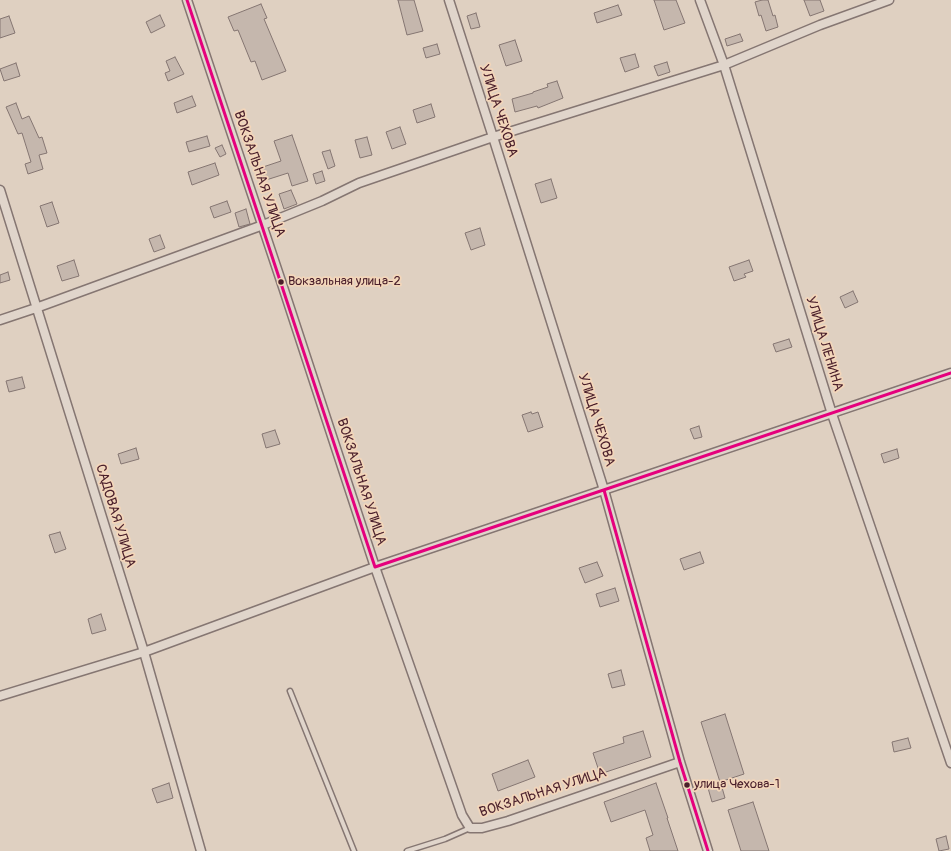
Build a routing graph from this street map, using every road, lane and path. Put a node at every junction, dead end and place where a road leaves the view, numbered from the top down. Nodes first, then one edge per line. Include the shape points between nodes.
1 (187, 0) edge
2 (449, 0) edge
3 (700, 0) edge
4 (889, 0) edge
5 (724, 64) junction
6 (493, 137) junction
7 (0, 190) edge
8 (263, 225) junction
9 (36, 308) junction
10 (0, 320) edge
11 (951, 373) edge
12 (832, 414) junction
13 (604, 490) junction
14 (374, 567) junction
15 (144, 652) junction
16 (290, 691) dead end
17 (0, 696) edge
18 (680, 762) junction
19 (951, 763) edge
20 (470, 828) junction
21 (201, 851) edge
22 (354, 851) edge
23 (407, 851) edge
24 (708, 851) edge

1 - 8 street, ВОКЗАЛЬНАЯ УЛИЦА
2 - 6 street, УЛИЦА ЧЕХОВА
3 - 5 street, УЛИЦА ЛЕНИНА
4 - 5 street
5 - 6 street
5 - 12 street, УЛИЦА ЛЕНИНА
6 - 8 street via 359,183
6 - 13 street, УЛИЦА ЧЕХОВА
7 - 9 street, САДОВАЯ УЛИЦА
8 - 9 street
8 - 14 street, ВОКЗАЛЬНАЯ УЛИЦА
9 - 10 street
9 - 15 street, САДОВАЯ УЛИЦА
11 - 12 street
12 - 13 street
12 - 19 street, УЛИЦА ЛЕНИНА
13 - 14 street
13 - 18 street, УЛИЦА ЧЕХОВА
14 - 15 street
14 - 20 street, ВОКЗАЛЬНАЯ УЛИЦА via 462,815
15 - 17 street
15 - 21 street, САДОВАЯ УЛИЦА
16 - 22 lane
18 - 20 street, ВОКЗАЛЬНАЯ УЛИЦА via 508,821 482,828
18 - 24 street, УЛИЦА ЧЕХОВА
20 - 23 lane

